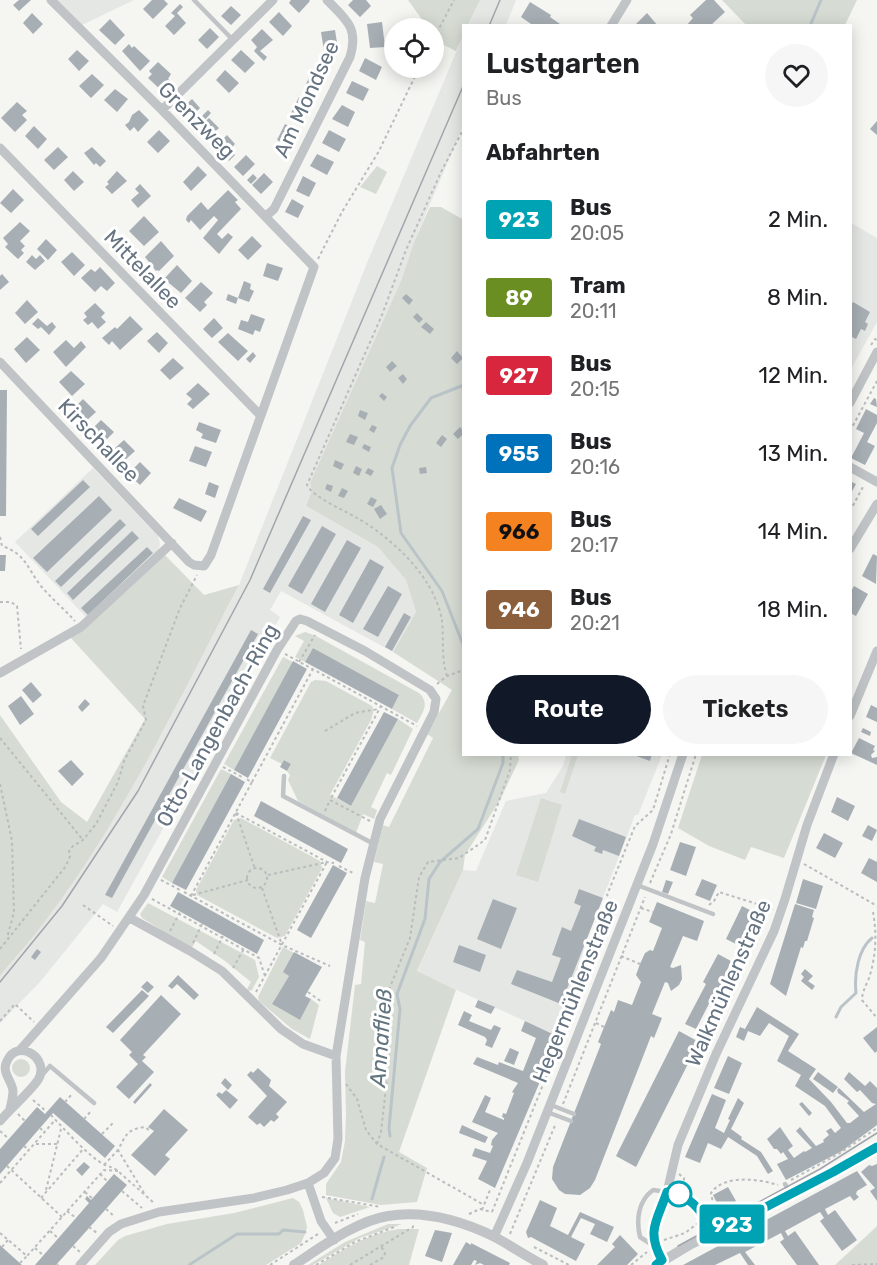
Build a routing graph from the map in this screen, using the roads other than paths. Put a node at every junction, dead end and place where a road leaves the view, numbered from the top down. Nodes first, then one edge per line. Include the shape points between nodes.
1 (51, 0) edge
2 (194, 0) edge
3 (273, 0) edge
4 (327, 0) edge
5 (627, 0) edge
6 (612, 24) edge
7 (233, 40) junction
8 (162, 110) junction
9 (0, 148) edge
10 (266, 216) junction
11 (877, 352) edge
12 (0, 362) edge
13 (852, 399) edge
14 (260, 415) junction
15 (852, 468) edge
16 (873, 480) edge
17 (877, 504) edge
18 (172, 543) junction
19 (852, 546) edge
20 (876, 654) edge
21 (0, 673) edge
22 (852, 711) edge
23 (682, 756) edge
24 (833, 756) edge
25 (284, 776) dead end
26 (374, 844) junction
27 (637, 885) junction
28 (713, 914) dead end
29 (130, 918) junction
30 (20, 1050) junction
31 (336, 1056) junction
32 (39, 1078) junction
33 (95, 1104) road end
34 (548, 1108) junction
35 (10, 1109) junction
36 (574, 1114) dead end
37 (0, 1121) edge
38 (571, 1121) dead end
39 (877, 1147) edge
40 (308, 1183) junction
41 (785, 1184) road end
42 (667, 1192) junction
43 (791, 1194) junction
44 (716, 1233) junction
45 (494, 1237) junction
46 (334, 1240) junction
47 (654, 1246) junction
48 (658, 1263) edge
49 (80, 1265) edge
50 (294, 1265) edge
51 (543, 1265) edge

1 - 8 street, Grenzweg
2 - 7 lane
3 - 7 street
4 - 10 street, Am Mondsee via 349,22 353,48 274,209
5 - 6 street
7 - 8 street
8 - 10 street, Grenzweg
9 - 14 street, Mittelallee
10 - 14 street, Grenzweg via 314,267
11 - 13 street
12 - 18 street, Kirschallee
14 - 18 street, Kirschallee via 204,566 194,565
15 - 16 street
17 - 19 street
18 - 21 street via 81,627
20 - 22 street
23 - 27 street, Hegermühlenstraße
24 - 42 street, Walkmühlenstraße via 781,911 683,1131
25 - 26 lane via 283,796
26 - 29 street, Otto-Langenbach-Ring via 378,826 434,712 436,699 430,690 396,669 300,619 277,650
26 - 31 street
27 - 28 lane
27 - 34 street, Hegermühlenstraße
29 - 30 street, Otto-Langenbach-Ring via 102,958
29 - 31 street via 209,963 280,1029 303,1044
30 - 32 street via 36,1057 41,1066
30 - 35 street, Otto-Langenbach-Ring via 6,1061 5,1070 13,1089
31 - 40 street via 335,1158 324,1173
32 - 33 lane via 50,1066
32 - 35 street
34 - 36 lane
34 - 38 lane
34 - 45 street, Hegermühlenstraße
35 - 37 street
39 - 43 street
40 - 46 street via 321,1221
40 - 49 street via 255,1198 155,1214 121,1224
41 - 43 lane
42 - 44 street via 679,1194 709,1215
42 - 47 street, Walkmühlenstraße via 654,1229
42 - 47 lane via 653,1190 646,1195 639,1211 640,1238
43 - 44 street
44 - 48 street
45 - 46 street via 431,1215 387,1216
45 - 51 street
46 - 50 street
47 - 48 street

